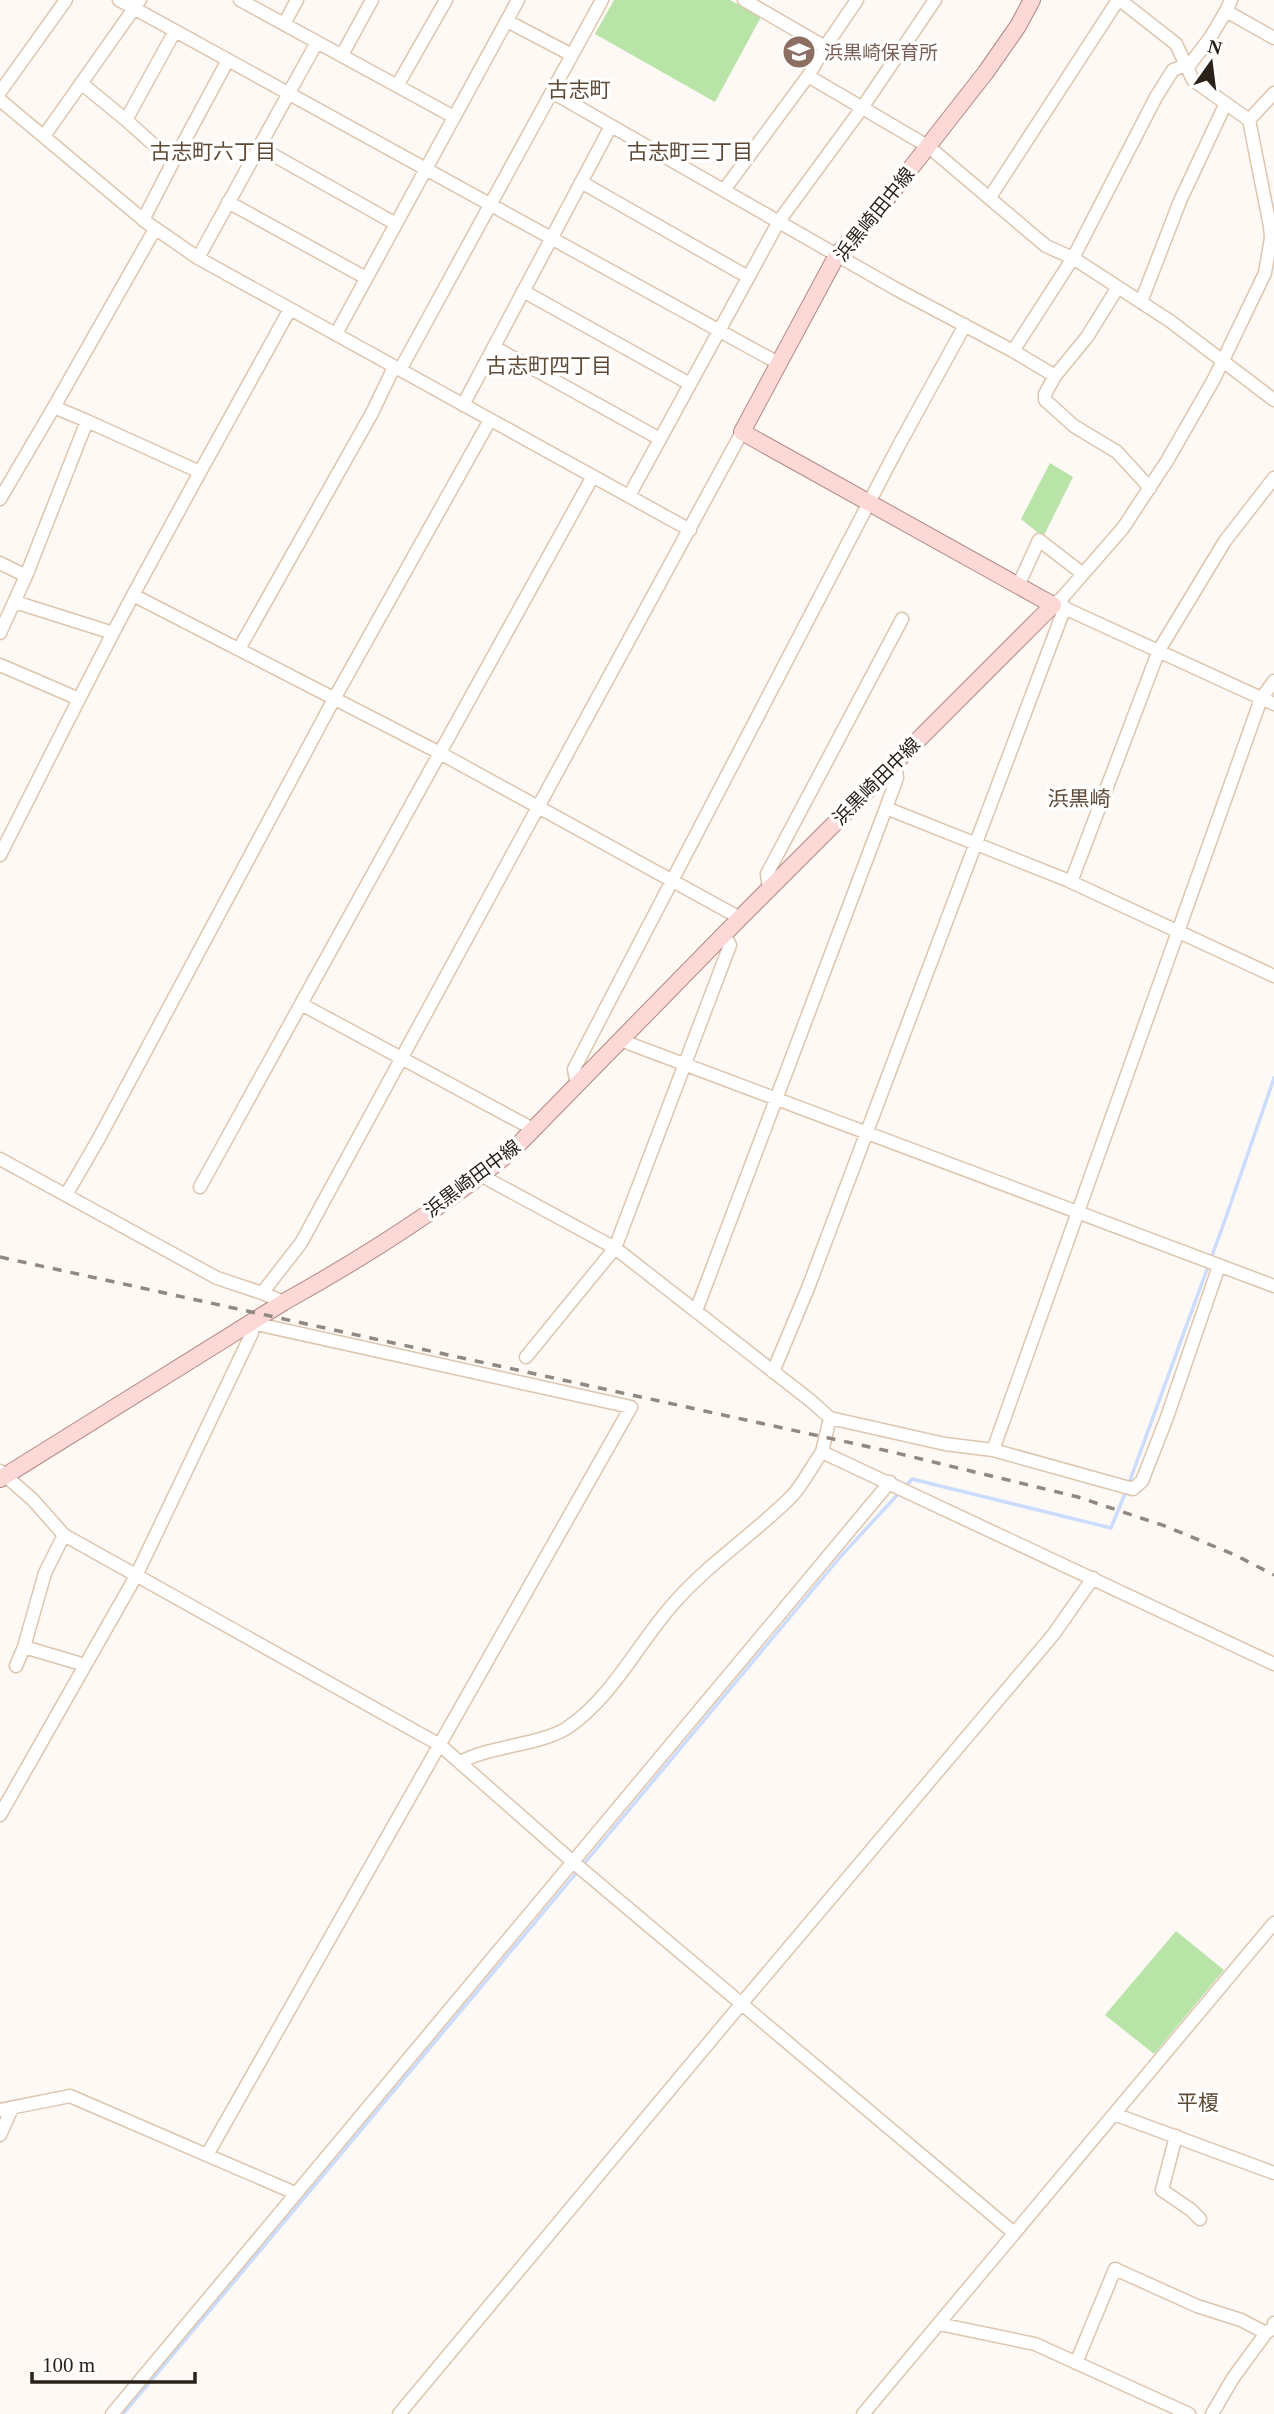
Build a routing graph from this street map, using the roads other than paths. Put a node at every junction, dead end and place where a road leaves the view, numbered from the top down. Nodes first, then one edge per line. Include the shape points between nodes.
1 (66, 0) edge
2 (119, 0) edge
3 (240, 0) edge
4 (297, 0) edge
5 (372, 0) edge
6 (446, 0) edge
7 (518, 0) edge
8 (602, 0) edge
9 (744, 0) edge
10 (857, 0) edge
11 (935, 0) edge
12 (1032, 0) edge
13 (1123, 1) edge
14 (137, 4) edge
15 (1229, 6) edge
16 (507, 21) junction
17 (284, 24) junction
18 (175, 31) junction
19 (1274, 38) edge
20 (317, 42) junction
21 (825, 47) junction
22 (342, 55) junction
23 (572, 55) junction
24 (228, 60) junction
25 (1184, 64) junction
26 (808, 76) junction
27 (81, 83) junction
28 (397, 86) junction
29 (0, 92) edge
30 (552, 92) junction
31 (288, 93) junction
32 (1274, 93) edge
33 (0, 100) edge
34 (1225, 105) junction
35 (862, 108) junction
36 (454, 117) junction
37 (126, 120) junction
38 (1249, 120) junction
39 (611, 125) junction
40 (44, 136) junction
41 (259, 147) junction
42 (929, 147) junction
43 (173, 163) junction
44 (426, 169) junction
45 (1267, 173) edge
46 (581, 182) junction
47 (724, 190) junction
48 (990, 197) junction
49 (228, 202) junction
50 (491, 205) junction
51 (143, 220) junction
52 (779, 221) junction
53 (396, 224) junction
54 (155, 229) junction
55 (552, 238) junction
56 (1273, 238) edge
57 (837, 255) junction
58 (198, 258) junction
59 (1073, 258) junction
60 (748, 277) junction
61 (366, 278) junction
62 (1118, 287) junction
63 (523, 291) junction
64 (1141, 302) junction
65 (290, 309) junction
66 (965, 325) junction
67 (719, 330) junction
68 (335, 334) junction
69 (494, 347) junction
70 (1013, 351) junction
71 (1223, 360) junction
72 (778, 363) junction
73 (397, 368) junction
74 (1055, 376) junction
75 (690, 384) junction
76 (1274, 400) edge
77 (463, 405) junction
78 (54, 407) junction
79 (490, 420) junction
80 (87, 421) junction
81 (742, 432) junction
82 (660, 439) junction
83 (200, 472) junction
84 (593, 476) junction
85 (1273, 479) edge
86 (1150, 488) junction
87 (629, 496) junction
88 (0, 499) edge
89 (869, 503) junction
90 (690, 530) junction
91 (0, 563) edge
92 (1083, 574) junction
93 (26, 576) junction
94 (1018, 586) junction
95 (133, 595) junction
96 (15, 602) junction
97 (1059, 606) junction
98 (902, 619) dead end
99 (0, 633) edge
100 (113, 633) junction
101 (239, 649) junction
102 (1159, 650) junction
103 (0, 665) edge
104 (1274, 681) edge
105 (79, 699) junction
106 (334, 699) junction
107 (1261, 699) junction
108 (1274, 705) edge
109 (440, 753) junction
110 (895, 763) junction
111 (537, 807) junction
112 (886, 808) junction
113 (975, 844) junction
114 (0, 855) edge
115 (672, 881) junction
116 (1071, 882) junction
117 (769, 889) junction
118 (740, 918) junction
119 (1180, 931) junction
120 (724, 934) junction
121 (1274, 976) edge
122 (301, 1004) junction
123 (620, 1040) junction
124 (400, 1058) junction
125 (684, 1064) junction
126 (577, 1085) junction
127 (777, 1099) junction
128 (533, 1129) junction
129 (866, 1133) junction
130 (0, 1159) edge
131 (481, 1176) junction
132 (200, 1187) dead end
133 (66, 1195) junction
134 (1079, 1213) junction
135 (615, 1248) junction
136 (1219, 1266) junction
137 (1274, 1286) edge
138 (262, 1293) junction
139 (284, 1302) junction
140 (696, 1311) junction
141 (252, 1323) junction
142 (526, 1357) dead end
143 (774, 1372) junction
144 (830, 1418) junction
145 (993, 1450) junction
146 (822, 1452) junction
147 (2, 1475) edge
148 (890, 1482) junction
149 (64, 1535) junction
150 (136, 1576) junction
151 (1093, 1578) junction
152 (24, 1647) junction
153 (1274, 1664) edge
154 (85, 1665) junction
155 (16, 1666) dead end
156 (440, 1745) junction
157 (461, 1762) junction
158 (0, 1815) edge
159 (573, 1862) junction
160 (1274, 1923) edge
161 (742, 2003) junction
162 (6, 2109) edge
163 (1114, 2113) junction
164 (0, 2135) edge
165 (1176, 2136) junction
166 (208, 2155) junction
167 (1274, 2173) edge
168 (295, 2193) junction
169 (1200, 2219) dead end
170 (1014, 2233) junction
171 (939, 2324) junction
172 (1272, 2328) edge
173 (1076, 2363) junction
174 (112, 2414) edge
175 (399, 2414) edge
176 (863, 2414) edge
177 (1189, 2414) edge
178 (1212, 2414) edge

1 - 29 street
2 - 14 street
3 - 17 street
4 - 17 street
5 - 22 street
6 - 28 street
7 - 16 street
8 - 23 street
9 - 21 street
10 - 21 street
11 - 35 street
12 - 42 main road, 浜黒崎田中線 via 986,72
13 - 25 street via 1175,44
13 - 48 street
14 - 18 street
14 - 27 street
15 - 19 street
15 - 25 street via 1191,62
16 - 23 street
16 - 36 street
17 - 20 street
18 - 24 street
18 - 37 street
20 - 22 street
20 - 31 street
21 - 26 street
22 - 28 street
23 - 30 street
24 - 31 street
24 - 43 street
25 - 34 street via 1193,80
25 - 59 street via 1173,70 1145,114
26 - 35 street
26 - 47 street
27 - 37 street
27 - 40 street
28 - 36 street
30 - 39 street
30 - 50 street
31 - 41 street
31 - 44 street
32 - 38 street
33 - 40 street
34 - 38 street
34 - 64 street via 1180,201
35 - 42 street
35 - 52 street
36 - 44 street
37 - 43 street
38 - 45 street
39 - 46 street
39 - 47 street
40 - 51 street
41 - 49 street
41 - 53 street
42 - 48 street
42 - 57 main road, 浜黒崎田中線
43 - 51 street
44 - 50 street
44 - 53 street
45 - 56 street
46 - 55 street
46 - 60 street
47 - 52 street
48 - 59 street via 1046,246
49 - 58 street
49 - 61 street
50 - 55 street
50 - 73 street
51 - 54 street
52 - 57 street
52 - 60 street
53 - 61 street
54 - 58 street
54 - 78 street
55 - 63 street
55 - 67 street
56 - 71 street via 1265,273
57 - 66 street
57 - 72 main road, 浜黒崎田中線
58 - 65 street
59 - 62 street
59 - 70 street
60 - 67 street
61 - 68 street
62 - 64 street
62 - 74 street via 1087,337
63 - 69 street
63 - 75 street
64 - 71 street
65 - 68 street
65 - 83 street
66 - 70 street
66 - 89 street
67 - 72 street
67 - 75 street
68 - 73 street
69 - 77 street
69 - 82 street
70 - 74 street
71 - 76 street
71 - 86 street
72 - 81 main road, 浜黒崎田中線
73 - 77 street
73 - 101 street
74 - 86 street via 1045,400 1074,426 1116,452
75 - 82 street
77 - 79 street
78 - 80 street
78 - 88 street
79 - 84 street
79 - 106 street
80 - 83 street
80 - 93 street
81 - 89 main road
81 - 90 street
82 - 87 street
83 - 95 street
84 - 87 street
84 - 109 street
85 - 102 street via 1225,541
86 - 92 street
87 - 90 street
89 - 94 main road
89 - 115 street
90 - 111 street
91 - 93 street
92 - 94 street via 1040,540
92 - 97 street
93 - 96 street
94 - 97 main road
95 - 100 street
95 - 101 street
96 - 99 street
96 - 100 street
97 - 102 street
97 - 110 main road, 浜黒崎田中線
97 - 113 street
98 - 117 street via 767,874
100 - 105 street
101 - 106 street
102 - 107 street
102 - 116 street
103 - 105 street
104 - 107 street
105 - 114 street
106 - 109 street
106 - 133 street
107 - 108 street
107 - 119 street
109 - 111 street
109 - 122 street
110 - 112 street via 897,778
110 - 117 main road, 浜黒崎田中線
111 - 115 street
111 - 124 street
112 - 113 street
112 - 127 street
113 - 116 street
113 - 129 street
115 - 118 street
115 - 126 street via 574,1069
116 - 119 street
117 - 118 main road, 浜黒崎田中線
118 - 120 main road, 浜黒崎田中線
119 - 121 street
119 - 134 street
120 - 123 main road, 浜黒崎田中線
120 - 125 street via 730,945
122 - 124 street
122 - 132 street
123 - 125 street
123 - 126 main road, 浜黒崎田中線
124 - 128 street
124 - 138 street via 300,1243
125 - 127 street
125 - 135 street
126 - 128 main road, 浜黒崎田中線
127 - 129 street
127 - 140 street
128 - 131 main road, 浜黒崎田中線
129 - 134 street
129 - 143 street
130 - 133 street
131 - 135 street
131 - 139 main road, 浜黒崎田中線 via 350,1264
133 - 138 street via 217,1278
134 - 136 street
134 - 145 street
135 - 140 street
135 - 142 street
136 - 137 street
136 - 145 street via 1166,1420 1142,1481 1133,1489
138 - 139 street
139 - 141 main road, 浜黒崎田中線
140 - 143 street
141 - 147 main road, 浜黒崎田中線
141 - 150 street via 252,1333
141 - 156 street via 631,1407
143 - 144 street
144 - 145 street
144 - 146 street
146 - 148 street
146 - 157 street via 794,1494 672,1604 594,1704 566,1729
147 - 149 street via 33,1500
148 - 151 street
148 - 159 street
149 - 150 street
149 - 152 street via 45,1573
150 - 154 street
150 - 156 street
151 - 153 street
151 - 161 street via 1053,1634
152 - 154 street
152 - 155 street
154 - 158 street
156 - 157 street
156 - 166 street
157 - 159 street
159 - 161 street
159 - 168 street
160 - 163 street
161 - 170 street
161 - 175 street
162 - 164 street
162 - 166 street via 70,2096
163 - 165 street
163 - 170 street
165 - 167 street
165 - 169 street via 1162,2190
166 - 168 street
168 - 174 street
170 - 171 street
171 - 173 street via 1035,2344
171 - 176 street
172 - 173 street via 1197,2306 1115,2269
172 - 178 street
173 - 177 street

